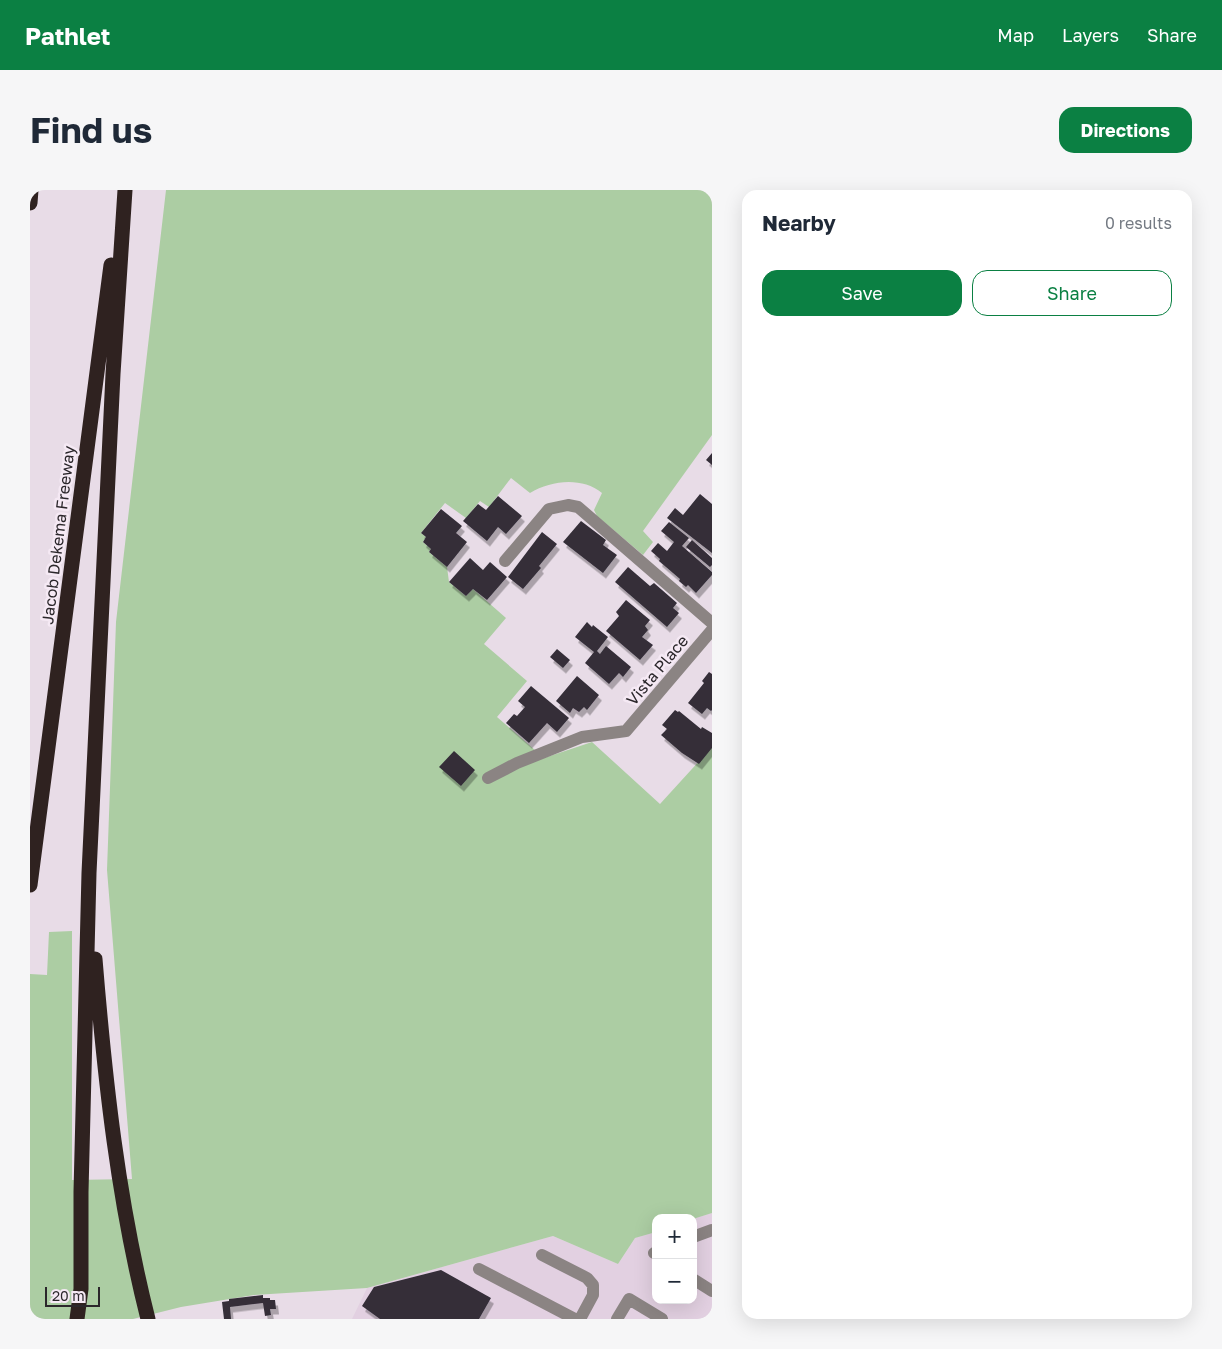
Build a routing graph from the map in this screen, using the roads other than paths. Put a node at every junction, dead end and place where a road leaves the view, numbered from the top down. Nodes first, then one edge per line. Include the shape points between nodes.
1 (32, 190) edge
2 (121, 190) edge
3 (125, 190) edge
4 (30, 203) edge
5 (505, 561) dead end
6 (712, 623) edge
7 (712, 630) edge
8 (488, 778) dead end
9 (89, 873) junction
10 (30, 885) edge
11 (712, 1230) edge
12 (697, 1236) edge
13 (542, 1255) dead end
14 (479, 1269) dead end
15 (697, 1282) edge
16 (712, 1291) edge
17 (77, 1319) edge
18 (148, 1319) edge
19 (575, 1319) edge
20 (580, 1319) edge
21 (617, 1319) edge
22 (662, 1319) edge

1 - 4 highway
2 - 10 highway, Jacob Dekema Freeway
3 - 9 highway
5 - 6 street via 549,509 568,504 578,507
7 - 8 street, Vista Place via 626,730 582,737
9 - 17 highway via 81,1289
9 - 18 highway via 103,1064 117,1172 134,1267
11 - 12 street
13 - 20 street via 587,1278 593,1285 592,1295
14 - 19 street
15 - 16 street
21 - 22 street via 630,1299

